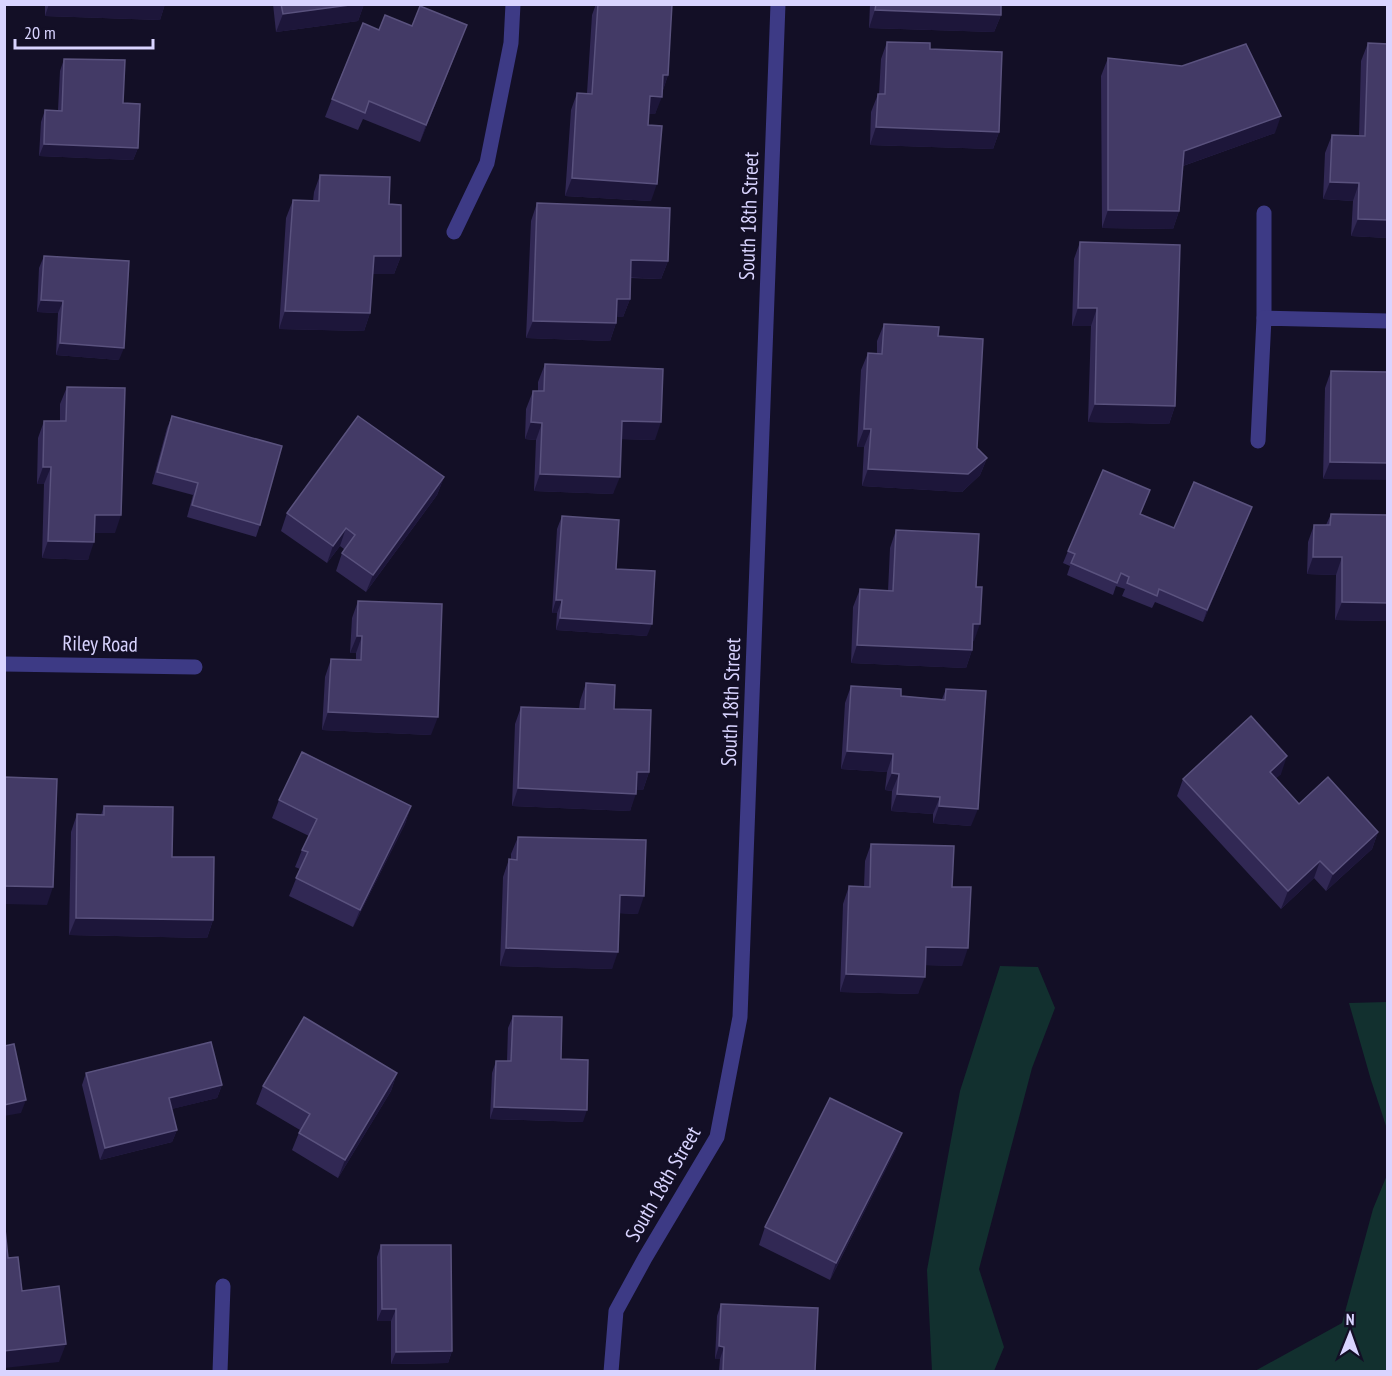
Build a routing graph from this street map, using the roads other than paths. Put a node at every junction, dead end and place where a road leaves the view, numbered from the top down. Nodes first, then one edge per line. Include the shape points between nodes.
1 (513, 4) edge
2 (778, 4) edge
3 (1264, 213) dead end
4 (454, 231) dead end
5 (1264, 318) junction
6 (1388, 321) edge
7 (1258, 441) dead end
8 (4, 664) edge
9 (195, 667) dead end
10 (223, 1286) dead end
11 (220, 1371) edge
12 (610, 1371) edge

1 - 4 street via 511,43 487,163
2 - 12 street, South 18th Street via 740,1017 717,1137 616,1311
3 - 5 street
5 - 6 street
5 - 7 street
8 - 9 street, Riley Road
10 - 11 street

